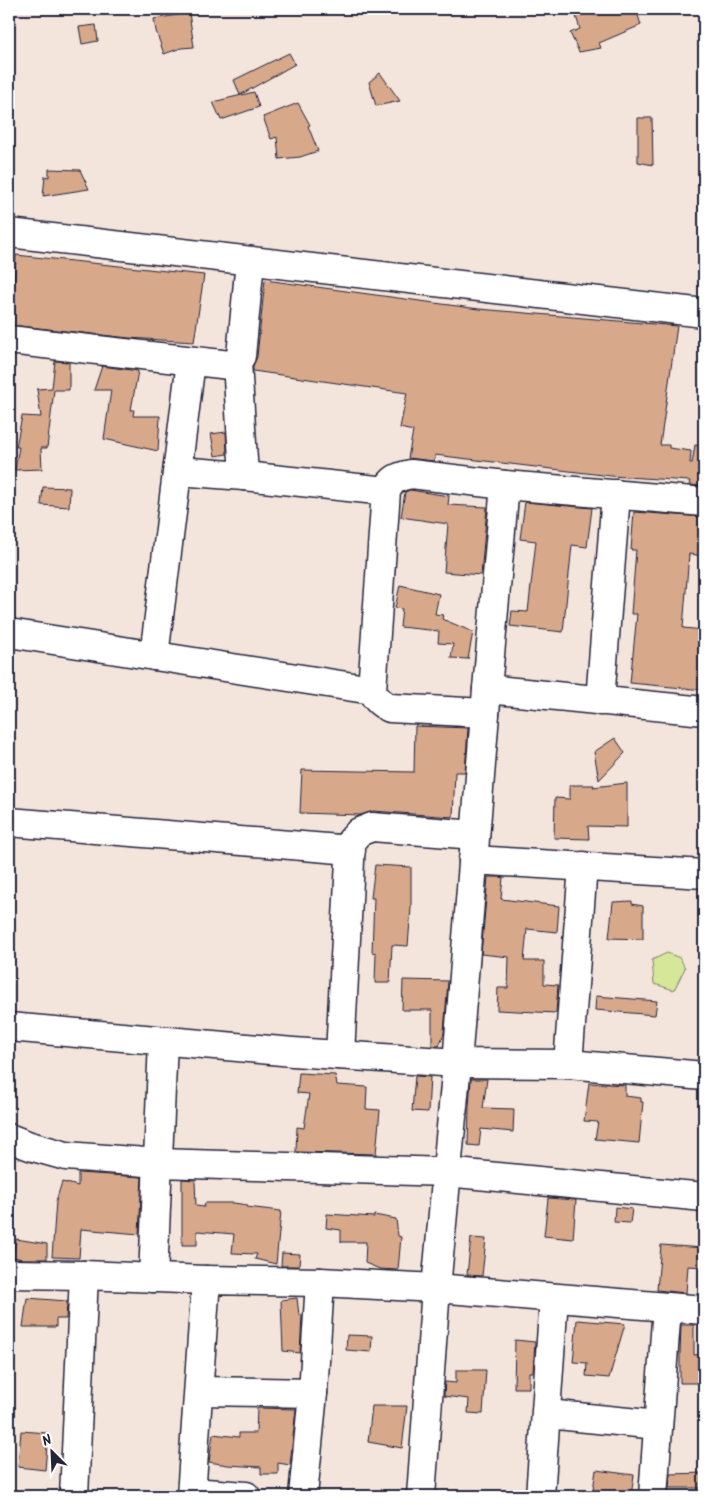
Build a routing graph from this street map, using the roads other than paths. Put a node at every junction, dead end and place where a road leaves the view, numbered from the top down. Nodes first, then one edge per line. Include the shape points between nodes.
1 (9, 233) edge
2 (250, 261) junction
3 (704, 313) edge
4 (9, 340) edge
5 (191, 361) junction
6 (237, 362) junction
7 (178, 471) junction
8 (244, 476) junction
9 (505, 485) junction
10 (386, 491) junction
11 (616, 494) junction
12 (704, 502) edge
13 (9, 633) edge
14 (154, 656) junction
15 (372, 690) junction
16 (486, 701) junction
17 (600, 701) junction
18 (704, 711) edge
19 (9, 822) edge
20 (474, 848) junction
21 (350, 850) junction
22 (583, 866) junction
23 (704, 874) edge
24 (9, 1027) edge
25 (163, 1040) junction
26 (340, 1055) junction
27 (457, 1062) junction
28 (568, 1064) junction
29 (704, 1076) edge
30 (9, 1138) edge
31 (159, 1163) junction
32 (446, 1172) junction
33 (704, 1197) edge
34 (9, 1274) edge
35 (84, 1275) junction
36 (153, 1278) junction
37 (206, 1280) junction
38 (320, 1282) junction
39 (436, 1288) junction
40 (554, 1298) junction
41 (667, 1307) junction
42 (704, 1310) edge
43 (200, 1391) junction
44 (313, 1392) junction
45 (546, 1414) junction
46 (658, 1425) junction
47 (192, 1494) edge
48 (74, 1496) edge
49 (246, 1496) edge
50 (303, 1496) edge
51 (421, 1496) edge
52 (540, 1496) edge
53 (653, 1496) edge

1 - 2 street
2 - 3 street
2 - 6 street via 241,356
4 - 5 street
5 - 6 street via 230,365
5 - 7 street
6 - 8 street
7 - 8 street
7 - 14 street
8 - 10 street
9 - 10 street via 411,474 398,477
9 - 11 street
9 - 16 street
10 - 15 street
11 - 12 street
11 - 17 street
13 - 14 street
14 - 15 street
15 - 16 street via 382,704 390,708
16 - 17 street
16 - 20 street
17 - 18 street
19 - 21 street
20 - 21 street via 372,827 359,832
20 - 22 street
20 - 27 street
21 - 26 street
22 - 23 street
22 - 28 street
24 - 25 street
25 - 26 street
25 - 31 street
26 - 27 street
27 - 28 street
27 - 32 street
28 - 29 street
30 - 31 street via 66,1156
31 - 32 street
31 - 36 street
32 - 33 street
32 - 39 street
34 - 35 street
35 - 36 street
35 - 48 street
36 - 37 street
37 - 38 street
37 - 43 street
38 - 39 street
38 - 44 street
39 - 40 street
39 - 51 street
40 - 41 street
40 - 45 street
41 - 42 street
41 - 46 street
43 - 44 street
43 - 47 street
44 - 50 street
45 - 46 street
45 - 52 street
46 - 53 street
47 - 49 street

